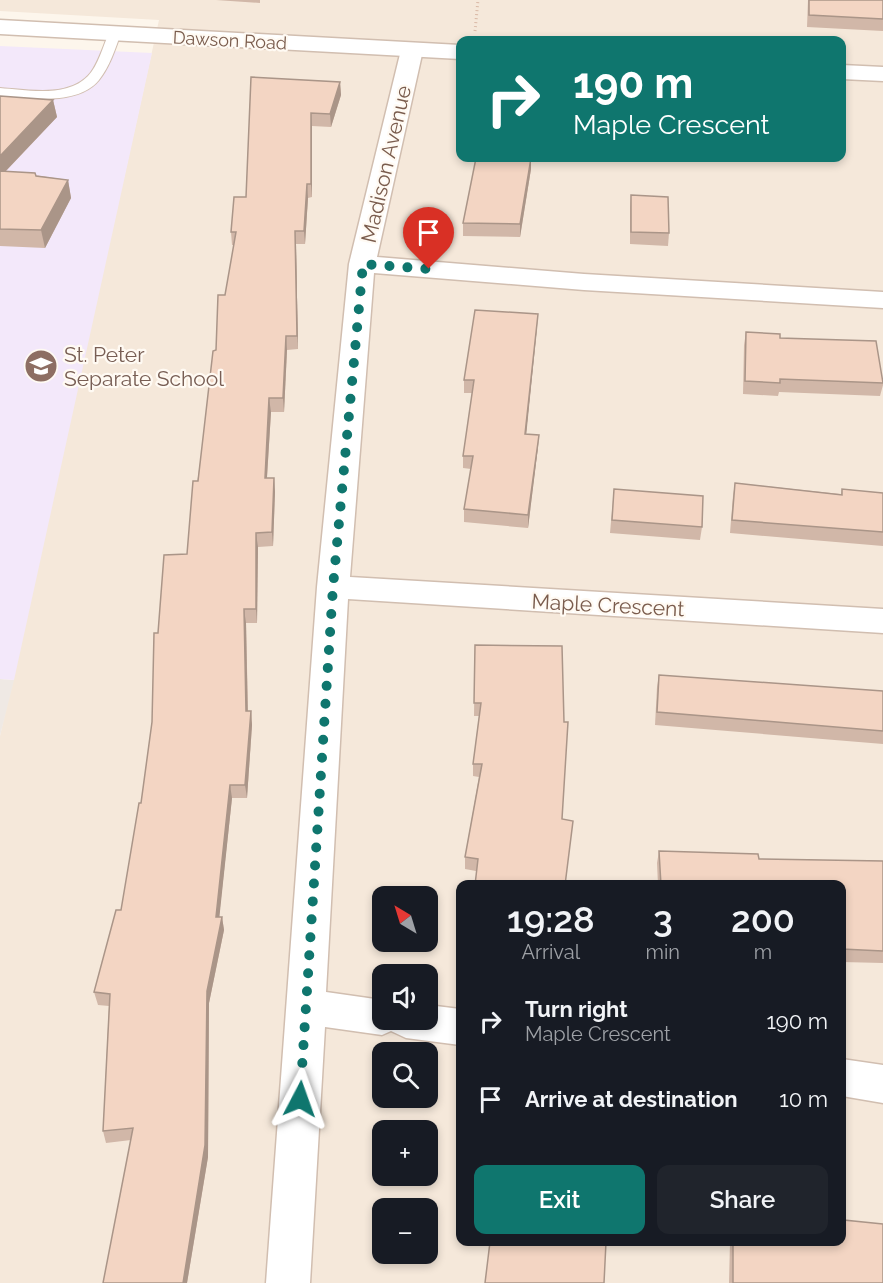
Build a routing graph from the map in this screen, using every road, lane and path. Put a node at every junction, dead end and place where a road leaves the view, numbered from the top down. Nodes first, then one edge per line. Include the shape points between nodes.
1 (478, 0) edge
2 (0, 27) edge
3 (115, 33) junction
4 (474, 36) edge
5 (412, 50) junction
6 (456, 52) edge
7 (846, 72) edge
8 (883, 74) edge
9 (0, 92) edge
10 (363, 264) junction
11 (883, 300) edge
12 (333, 587) junction
13 (883, 621) edge
14 (306, 1006) junction
15 (372, 1016) edge
16 (438, 1024) edge
17 (456, 1026) edge
18 (846, 1079) edge
19 (883, 1084) edge
20 (288, 1283) edge

1 - 4 path
2 - 3 street, Dawson Road
3 - 5 street, Dawson Road
3 - 9 lane via 92,79 72,90 40,94
5 - 6 street, Dawson Road
5 - 10 street, Madison Avenue
7 - 8 street
10 - 11 street
10 - 12 street, Madison Avenue
12 - 13 street, Maple Crescent
12 - 14 street, Madison Avenue
14 - 15 street
14 - 20 street, Madison Avenue
16 - 17 street
18 - 19 street

